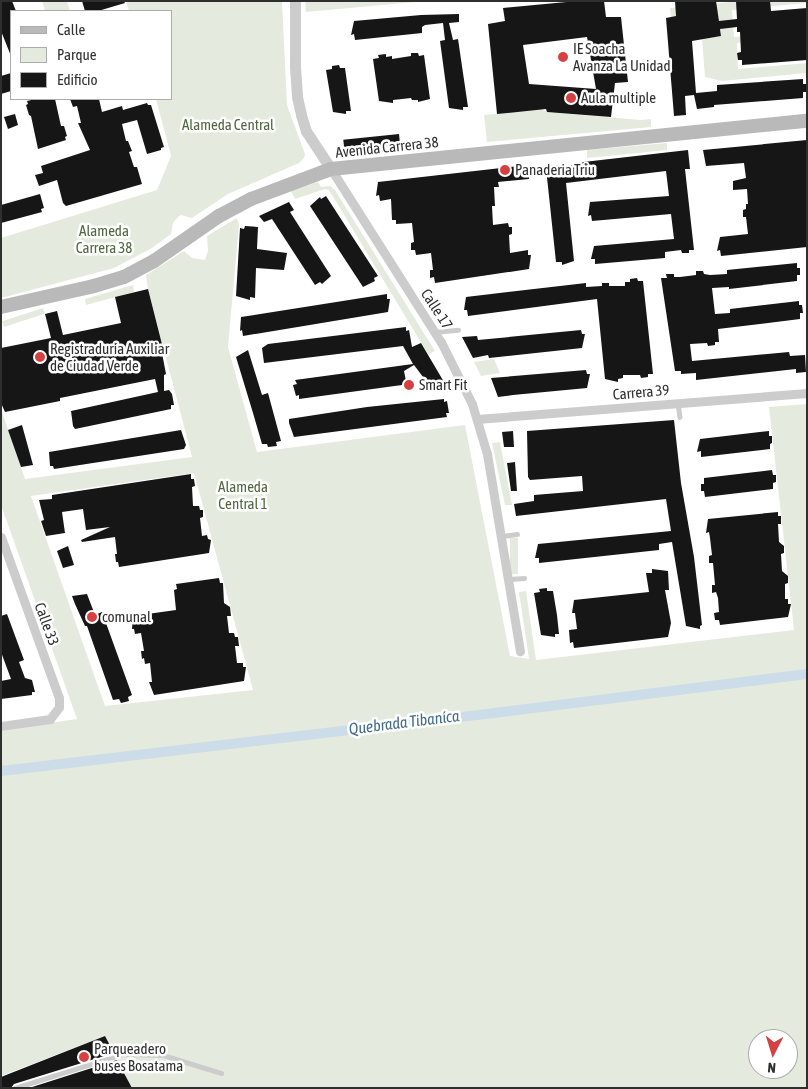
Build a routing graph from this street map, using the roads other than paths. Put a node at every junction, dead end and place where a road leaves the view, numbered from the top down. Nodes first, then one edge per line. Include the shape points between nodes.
1 (295, 1) edge
2 (807, 121) edge
3 (331, 169) junction
4 (1, 307) edge
5 (458, 330) dead end
6 (434, 332) junction
7 (462, 383) junction
8 (448, 389) dead end
9 (807, 393) edge
10 (678, 403) junction
11 (680, 417) dead end
12 (477, 419) junction
13 (517, 534) dead end
14 (501, 536) junction
15 (1, 537) edge
16 (524, 578) dead end
17 (509, 579) junction
18 (520, 651) dead end
19 (1, 726) edge
20 (221, 1073) dead end
21 (15, 1088) edge

1 - 3 street, Calle 17 via 297,97 306,131
2 - 3 main road, Avenida Carrera 38
3 - 4 main road, Avenida Carrera 38 via 274,189 232,209 167,253 124,277
3 - 6 street, Calle 17
5 - 6 lane
6 - 7 street, Calle 17
7 - 8 lane
7 - 12 street, Calle 17
9 - 10 street, Carrera 39
10 - 11 lane
10 - 12 street, Carrera 39
12 - 14 street, Calle 17 via 487,454
13 - 14 lane
14 - 17 street, Calle 17
15 - 19 street, Calle 33 via 59,698 59,707 50,719
16 - 17 lane
17 - 18 street, Calle 17
20 - 21 lane via 163,1056 123,1054

